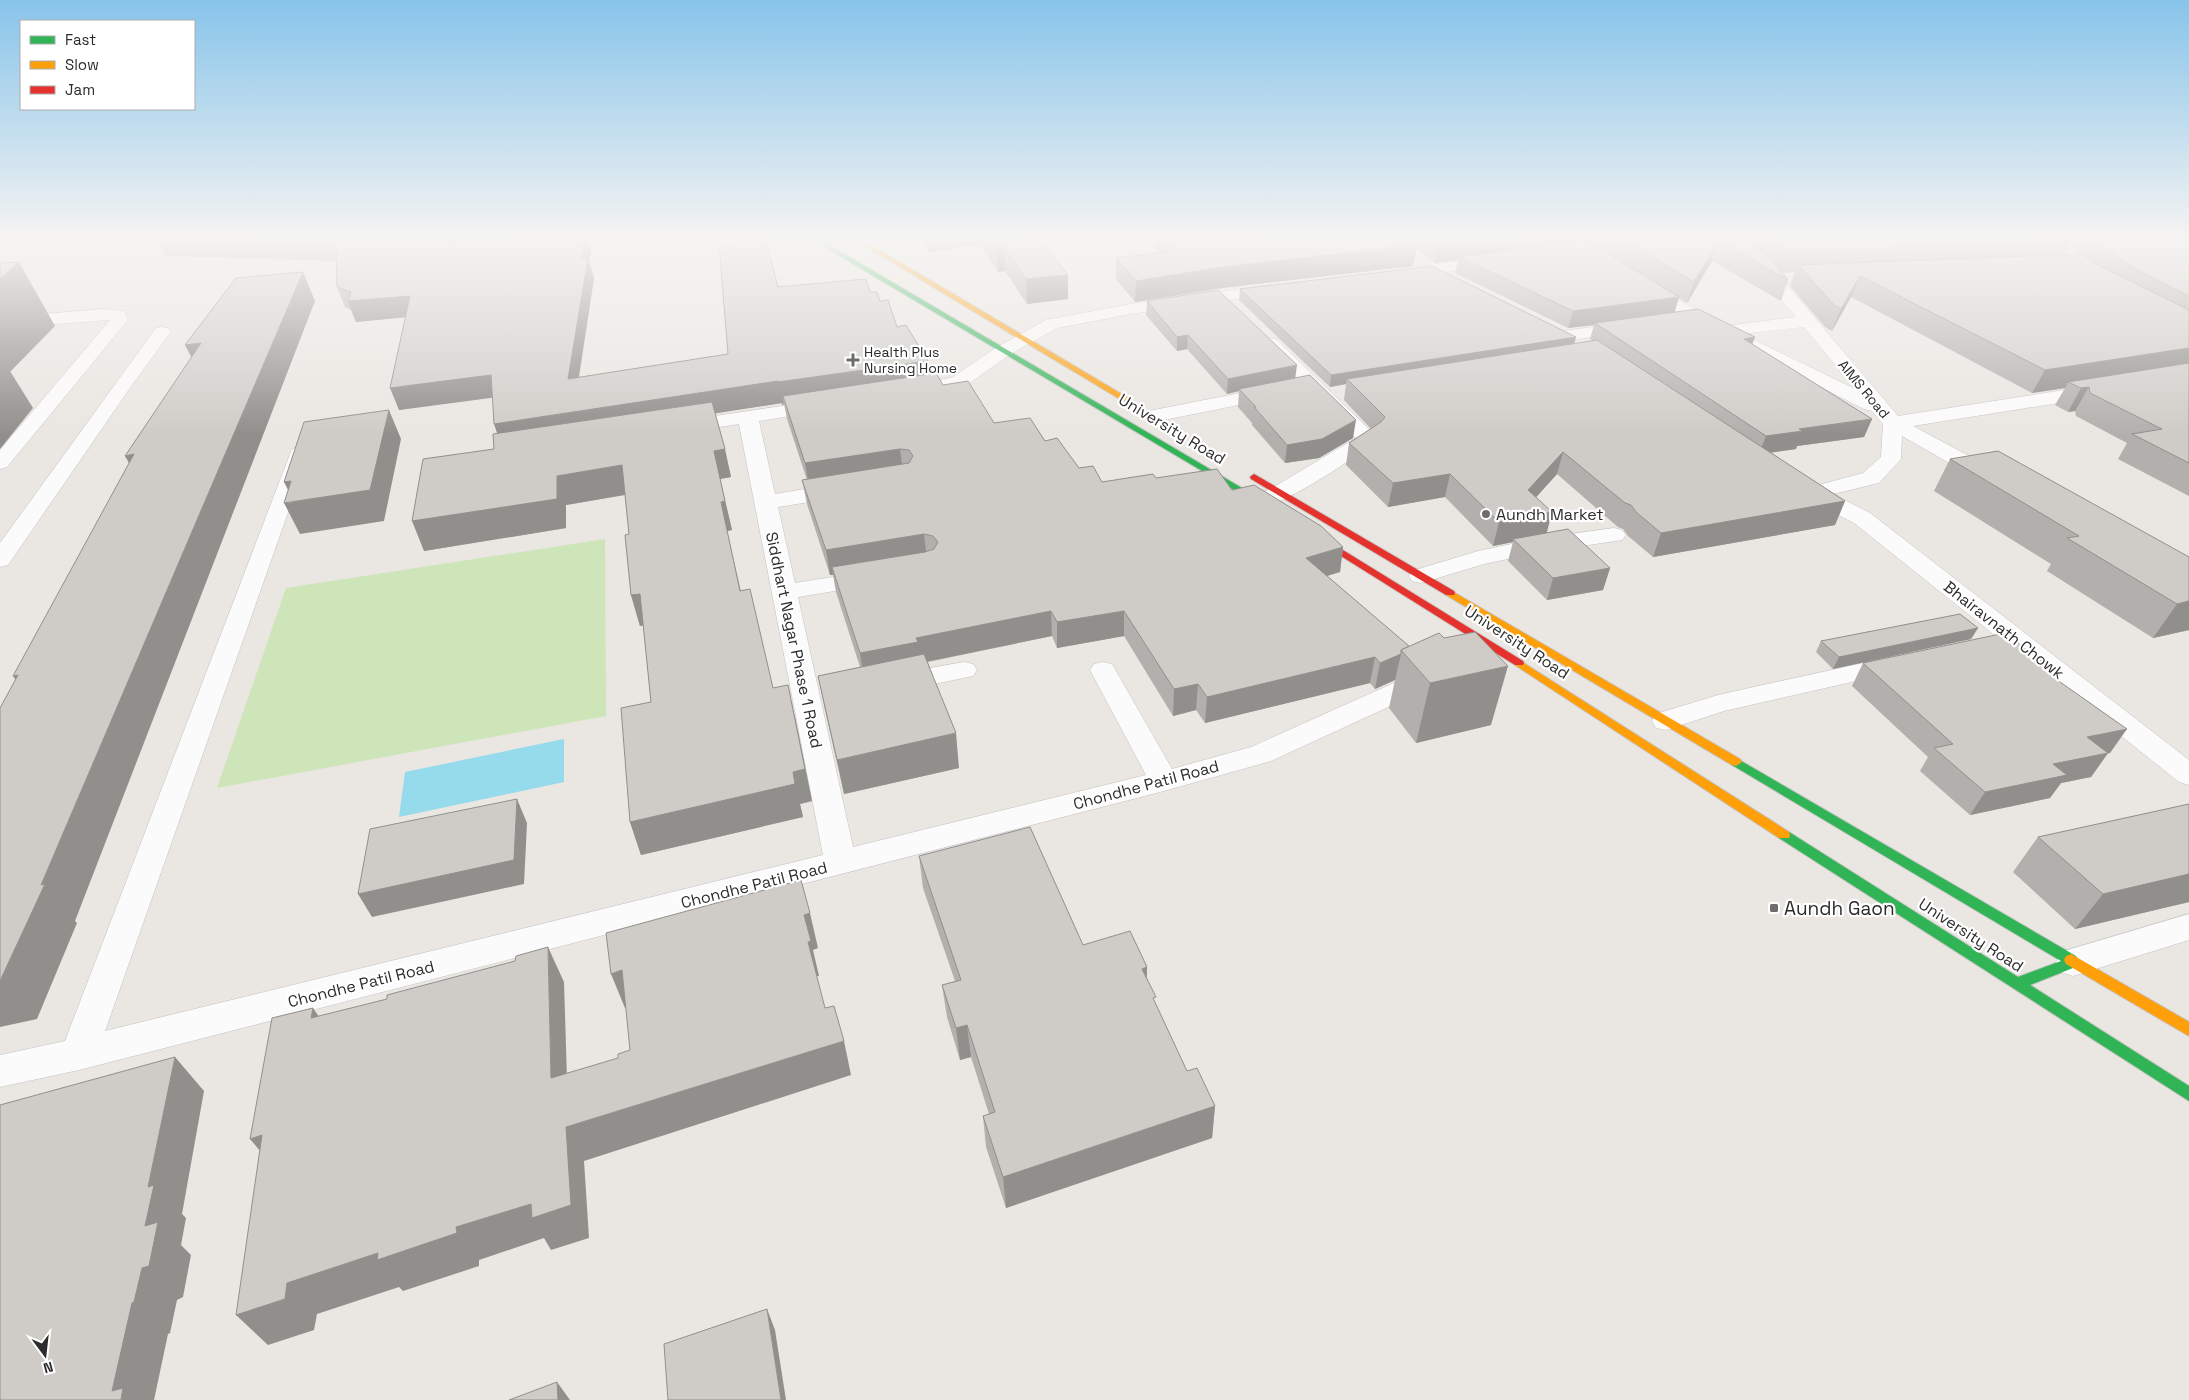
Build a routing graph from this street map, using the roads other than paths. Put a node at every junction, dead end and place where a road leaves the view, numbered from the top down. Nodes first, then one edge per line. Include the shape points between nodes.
1 (924, 304) edge
2 (967, 304) edge
3 (1165, 304) edge
4 (1231, 304) edge
5 (1672, 304) edge
6 (1798, 304) edge
7 (1695, 318) junction
8 (1808, 321) junction
9 (1667, 322) edge
10 (0, 323) edge
11 (1648, 324) edge
12 (1545, 327) edge
13 (1725, 330) junction
14 (162, 332) dead end
15 (1563, 336) junction
16 (1025, 338) junction
17 (1588, 348) edge
18 (1003, 351) junction
19 (2110, 388) edge
20 (1318, 390) junction
21 (1343, 392) dead end
22 (894, 395) edge
23 (836, 404) edge
24 (1146, 411) junction
25 (1888, 417) junction
26 (748, 418) junction
27 (1171, 426) dead end
28 (662, 430) edge
29 (299, 453) edge
30 (0, 463) edge
31 (1246, 472) dead end
32 (1790, 481) edge
33 (2006, 485) edge
34 (864, 486) edge
35 (1813, 493) junction
36 (766, 502) junction
37 (1260, 502) joint
38 (1278, 502) junction
39 (1302, 528) edge
40 (1614, 535) dead end
41 (0, 560) edge
42 (889, 575) edge
43 (1421, 576) junction
44 (784, 592) junction
45 (2016, 640) junction
46 (1987, 646) edge
47 (1468, 654) junction
48 (1920, 659) edge
49 (964, 670) dead end
50 (1102, 670) dead end
51 (875, 687) edge
52 (1666, 721) junction
53 (2189, 775) edge
54 (1164, 781) junction
55 (841, 863) junction
56 (2189, 927) edge
57 (2073, 962) junction
58 (2016, 984) junction
59 (2189, 1030) edge
60 (79, 1054) junction
61 (0, 1071) edge
62 (2189, 1094) edge

1 - 18 main road, University Road
2 - 16 main road, University Road
3 - 16 street via 1068,320
4 - 20 street
5 - 7 street
6 - 8 street, AIMS Road
7 - 9 street
7 - 13 street
8 - 13 street
8 - 25 street, AIMS Road
10 - 30 street via 102,314 118,315 120,320
11 - 15 street
12 - 15 street
13 - 25 street
14 - 41 street
15 - 17 street
16 - 18 street
16 - 24 main road, University Road
18 - 22 street via 960,381
18 - 37 main road, University Road via 1118,415
19 - 25 street
20 - 21 street
20 - 24 street
20 - 38 street via 1369,439
23 - 26 street
24 - 27 main road, University Road
25 - 33 street, AIMS Road
25 - 35 street via 1891,459 1871,478
26 - 28 street
26 - 36 street, Siddhart Nagar Phase 1 Road
29 - 60 street
31 - 38 main road, University Road
32 - 35 street, Bhairavnath Chowk
34 - 36 street
35 - 45 street, Bhairavnath Chowk via 1862,518
36 - 44 street, Siddhart Nagar Phase 1 Road
37 - 38 street
38 - 43 main road, University Road
39 - 47 main road, University Road
40 - 43 street via 1534,546 1478,558
42 - 44 street
43 - 52 main road, University Road
44 - 55 street, Siddhart Nagar Phase 1 Road via 817,699
45 - 46 street
45 - 53 street, Bhairavnath Chowk
47 - 54 street, Chondhe Patil Road via 1428,678 1261,754
47 - 58 main road, University Road
48 - 52 street via 1718,704
49 - 51 street
50 - 54 street
52 - 57 main road, University Road
54 - 55 street, Chondhe Patil Road
55 - 60 street, Chondhe Patil Road
56 - 57 street
57 - 58 main road
57 - 59 main road, University Road
58 - 62 main road, University Road
60 - 61 street, Chondhe Patil Road

